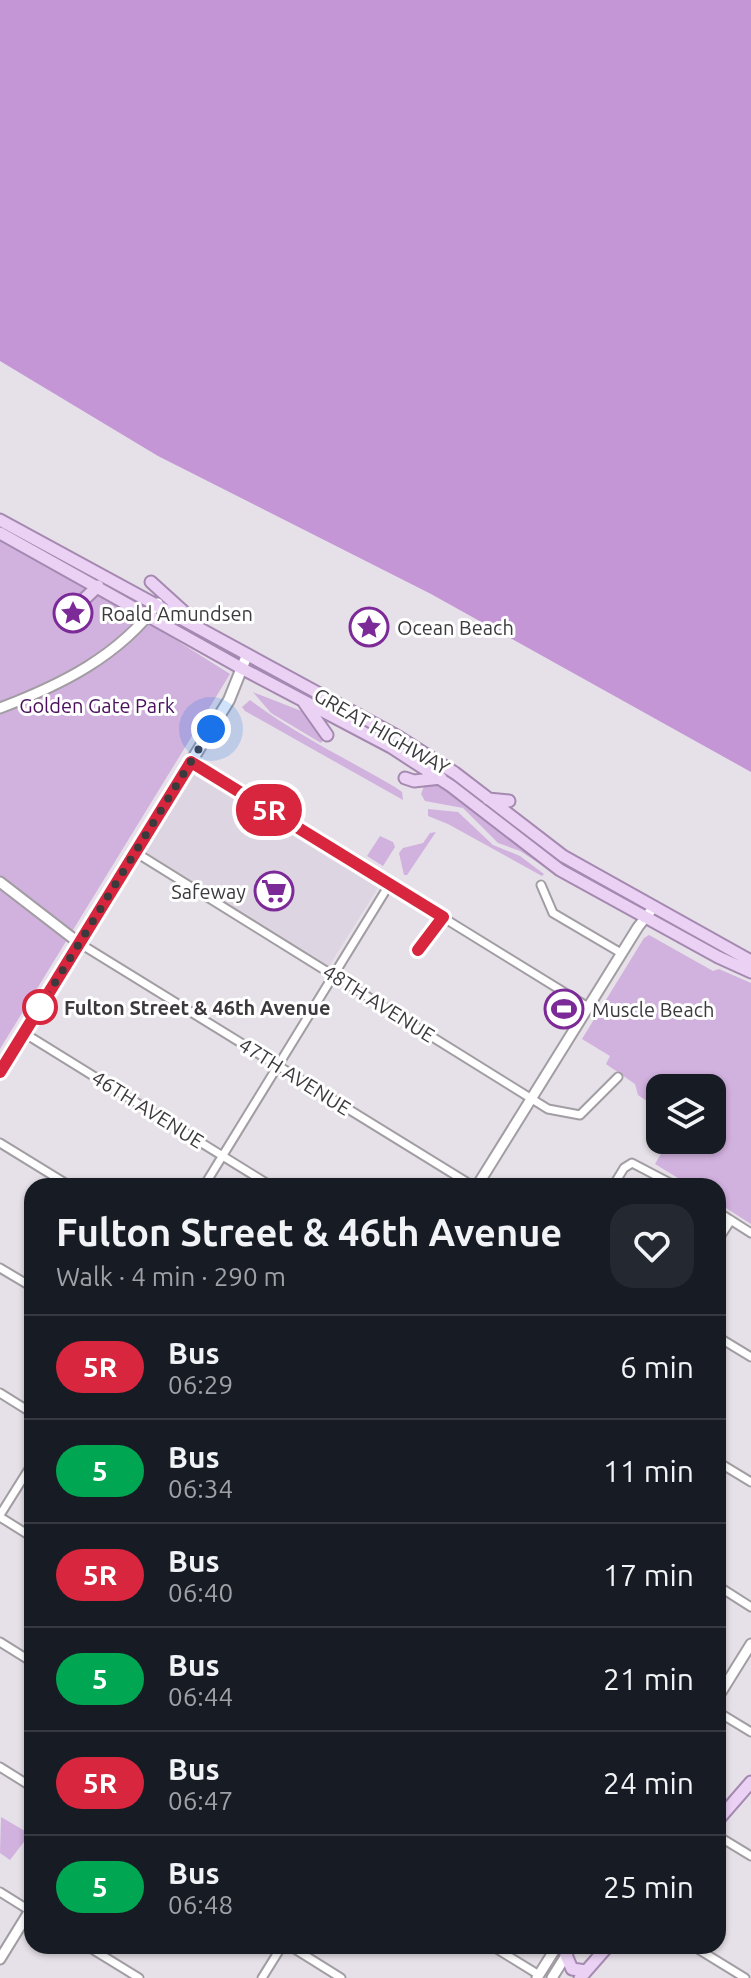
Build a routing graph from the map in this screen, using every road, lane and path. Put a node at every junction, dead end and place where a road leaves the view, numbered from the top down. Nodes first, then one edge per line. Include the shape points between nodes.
1 (0, 520) edge
2 (0, 533) edge
3 (87, 565) junction
4 (151, 582) dead end
5 (98, 586) junction
6 (158, 603) junction
7 (76, 607) dead end
8 (149, 615) junction
9 (205, 630) junction
10 (247, 655) junction
11 (243, 669) junction
12 (303, 701) junction
13 (0, 708) edge
14 (327, 735) dead end
15 (191, 762) junction
16 (405, 778) dead end
17 (441, 778) junction
18 (488, 799) junction
19 (509, 801) dead end
20 (135, 852) junction
21 (0, 882) edge
22 (389, 885) junction
23 (541, 885) dead end
24 (650, 913) junction
25 (79, 943) junction
26 (621, 953) junction
27 (751, 961) edge
28 (751, 972) edge
29 (334, 975) junction
30 (588, 1007) junction
31 (24, 1033) junction
32 (278, 1065) junction
33 (0, 1072) edge
34 (618, 1077) dead end
35 (532, 1097) junction
36 (0, 1143) edge
37 (222, 1156) junction
38 (57, 1178) edge
39 (209, 1178) edge
40 (258, 1178) edge
41 (462, 1178) edge
42 (480, 1178) edge
43 (618, 1178) edge
44 (661, 1178) edge
45 (726, 1217) edge
46 (731, 1220) junction
47 (726, 1228) edge
48 (751, 1233) edge
49 (0, 1268) edge
50 (24, 1282) edge
51 (726, 1342) edge
52 (751, 1357) edge
53 (0, 1393) edge
54 (24, 1408) edge
55 (726, 1467) edge
56 (24, 1477) edge
57 (751, 1482) edge
58 (0, 1516) edge
59 (24, 1532) edge
60 (726, 1591) edge
61 (751, 1607) edge
62 (0, 1642) edge
63 (751, 1644) edge
64 (24, 1657) edge
65 (726, 1684) edge
66 (726, 1717) edge
67 (751, 1732) edge
68 (0, 1767) edge
69 (24, 1782) edge
70 (751, 1782) edge
71 (726, 1811) edge
72 (726, 1841) edge
73 (751, 1856) edge
74 (0, 1892) edge
75 (24, 1906) edge
76 (24, 1921) edge
77 (100, 1954) edge
78 (277, 1954) edge
79 (303, 1954) edge
80 (504, 1954) edge
81 (561, 1954) edge
82 (563, 1954) edge
83 (566, 1954) edge
84 (601, 1954) edge
85 (706, 1954) edge
86 (0, 1959) edge
87 (583, 1975) edge
88 (540, 1977) edge
89 (139, 1978) edge
90 (262, 1978) edge
91 (341, 1978) edge
92 (552, 1978) edge
93 (745, 1978) edge

1 - 3 main road, GREAT HIGHWAY
2 - 5 main road, GREAT HIGHWAY
3 - 5 main road
3 - 6 main road, GREAT HIGHWAY
4 - 9 main road
5 - 7 main road
5 - 8 main road, GREAT HIGHWAY
6 - 8 street
6 - 9 main road, GREAT HIGHWAY
8 - 11 main road, GREAT HIGHWAY
8 - 13 street via 113,651
9 - 10 main road, GREAT HIGHWAY
10 - 11 main road
10 - 18 main road, GREAT HIGHWAY via 399,737
11 - 12 main road, GREAT HIGHWAY
11 - 15 main road
12 - 14 main road
12 - 17 main road, GREAT HIGHWAY
15 - 20 main road
15 - 22 street
16 - 17 main road
17 - 24 main road, GREAT HIGHWAY via 548,862
18 - 19 main road
18 - 24 main road, GREAT HIGHWAY
20 - 25 main road
20 - 29 street, 48TH AVENUE
21 - 25 street, 47TH AVENUE
22 - 29 street
22 - 30 street
23 - 26 street via 553,913
24 - 26 street
24 - 27 main road, GREAT HIGHWAY
24 - 28 main road, GREAT HIGHWAY
25 - 31 main road
25 - 32 street, 47TH AVENUE
26 - 30 street
29 - 32 street
29 - 35 street, 48TH AVENUE
30 - 35 street
31 - 33 main road
31 - 37 street, 46TH AVENUE
32 - 37 street
32 - 41 street, 47TH AVENUE
34 - 35 street, 48TH AVENUE via 578,1116 548,1109
35 - 42 street
36 - 38 street
37 - 39 street
37 - 40 street, 46TH AVENUE
43 - 44 street via 632,1163
45 - 46 street
46 - 47 street
46 - 48 street
49 - 50 street
51 - 52 street
53 - 54 street
55 - 57 street
56 - 58 street
58 - 59 street
60 - 61 street
62 - 64 street
63 - 65 street
66 - 67 street
68 - 69 street
70 - 71 main road
72 - 73 street
74 - 75 street
76 - 86 street
77 - 89 street
78 - 90 street
79 - 91 street
80 - 88 street
81 - 88 street
82 - 92 street
83 - 87 main road via 569,1967
84 - 87 main road
85 - 93 street

